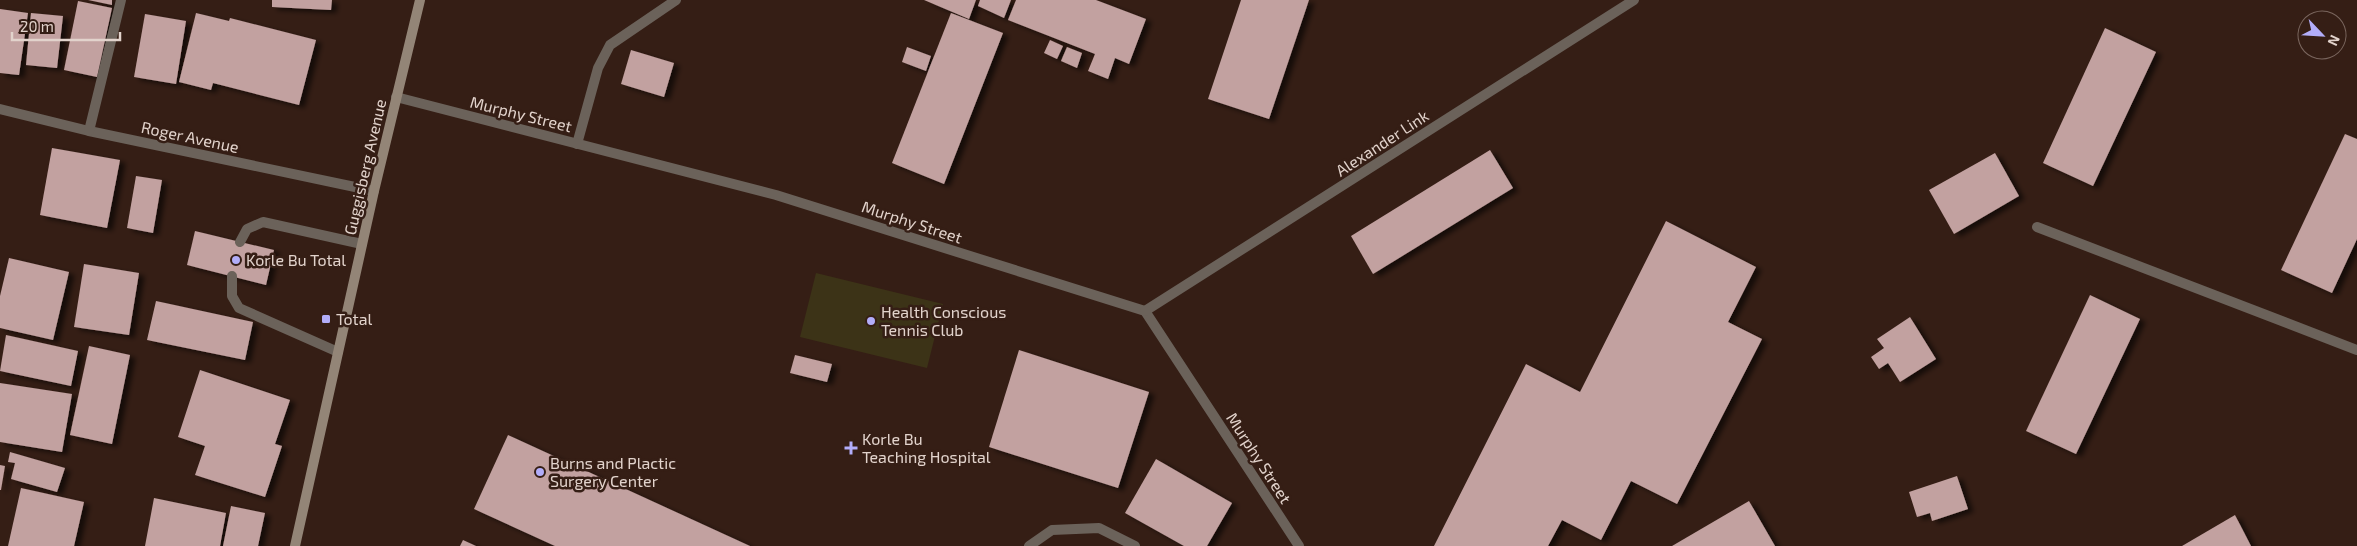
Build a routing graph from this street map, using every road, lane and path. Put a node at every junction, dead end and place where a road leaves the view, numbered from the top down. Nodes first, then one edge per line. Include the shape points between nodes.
1 (121, 0) edge
2 (420, 0) edge
3 (676, 0) edge
4 (1634, 0) edge
5 (396, 97) junction
6 (0, 110) edge
7 (89, 131) junction
8 (577, 144) junction
9 (374, 191) junction
10 (2037, 227) dead end
11 (240, 242) dead end
12 (362, 244) junction
13 (232, 276) dead end
14 (1145, 311) junction
15 (2357, 350) edge
16 (338, 352) junction
17 (294, 546) edge
18 (1029, 546) edge
19 (1135, 546) edge
20 (1299, 546) edge

1 - 7 street
2 - 5 main road, Guggisberg Avenue
3 - 8 street via 610,45 598,68
4 - 14 street, Alexander Link
5 - 8 street, Murphy Street
5 - 9 main road, Guggisberg Avenue
6 - 7 street, Roger Avenue
7 - 9 street, Roger Avenue
8 - 14 street, Murphy Street via 776,195
9 - 12 main road, Guggisberg Avenue
10 - 15 street
11 - 12 street via 246,229 263,222
12 - 16 main road, Guggisberg Avenue
13 - 16 street via 232,296 239,308
14 - 20 street, Murphy Street
16 - 17 main road, Guggisberg Avenue
18 - 19 street via 1052,530 1099,528

